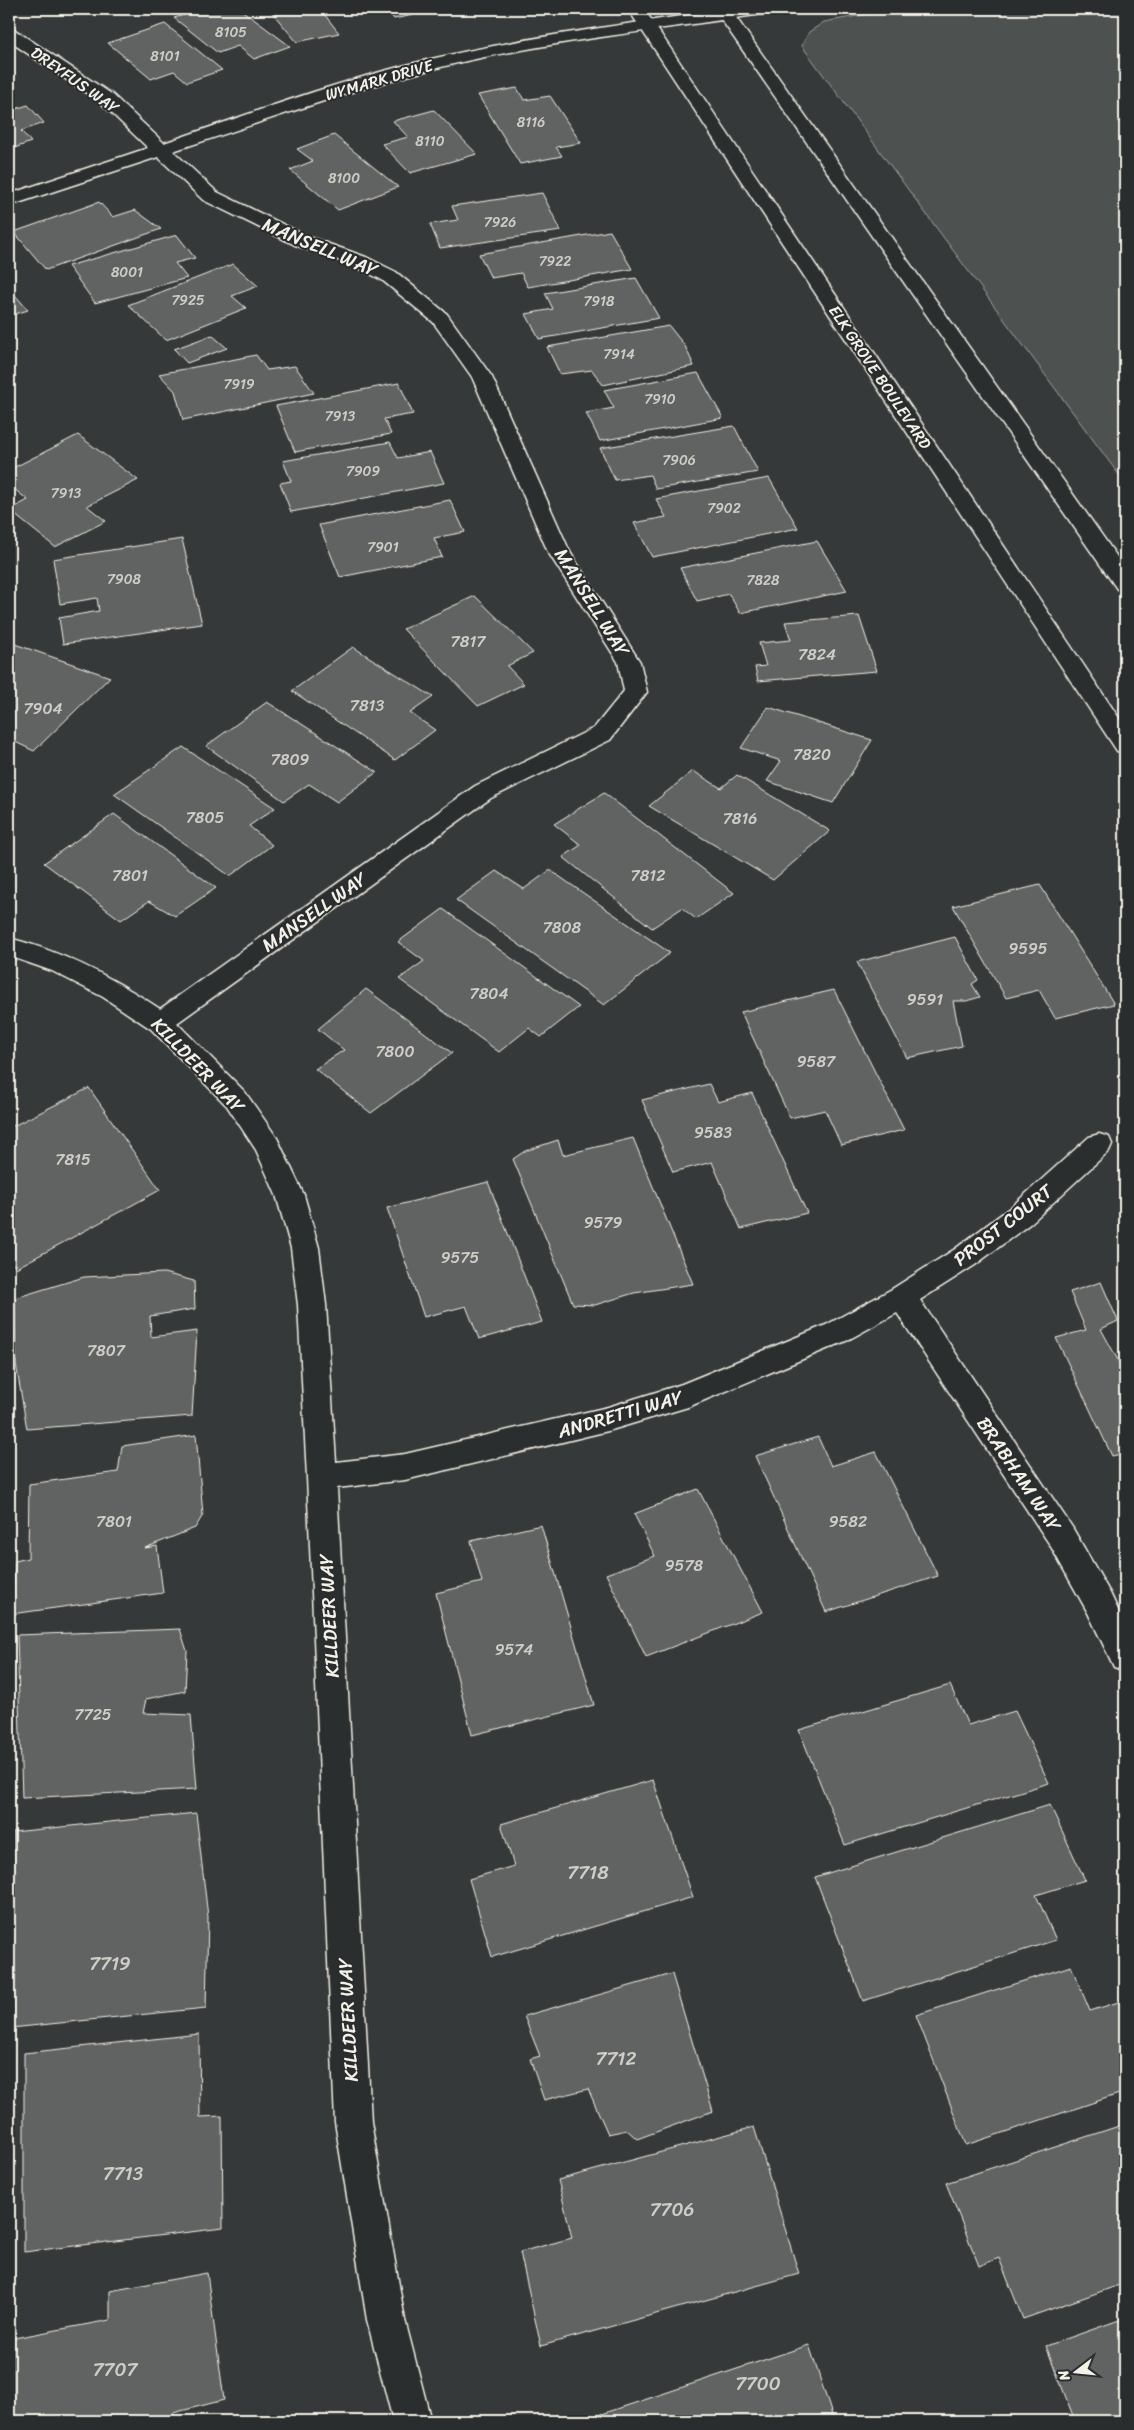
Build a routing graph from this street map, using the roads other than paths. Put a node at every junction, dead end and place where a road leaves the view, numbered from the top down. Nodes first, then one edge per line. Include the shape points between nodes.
1 (636, 9) edge
2 (762, 9) edge
3 (724, 12) edge
4 (646, 26) junction
5 (9, 34) edge
6 (162, 149) junction
7 (9, 200) edge
8 (1125, 584) edge
9 (1125, 745) edge
10 (9, 947) edge
11 (160, 1022) junction
12 (1099, 1144) dead end
13 (902, 1297) junction
14 (322, 1477) junction
15 (1125, 1657) edge
16 (412, 2421) edge

1 - 4 street, ELK GROVE BOULEVARD
2 - 3 street, WYMARK DRIVE
3 - 4 street, WYMARK DRIVE
3 - 8 street
4 - 6 street, WYMARK DRIVE via 518,46 432,64 349,87
4 - 9 street, ELK GROVE BOULEVARD
5 - 6 street, DREYFUS WAY via 107,100
6 - 7 street, WYMARK DRIVE
6 - 11 street, MANSELL WAY via 210,196 302,241 359,261 389,276 440,318 482,377 559,552 629,662 636,692 602,734 483,792
10 - 11 street, KILLDEER WAY via 61,964 112,990
11 - 14 street, KILLDEER WAY via 236,1099 267,1145 290,1195 305,1248 312,1305
12 - 13 street, PROST COURT via 1021,1215
13 - 14 street, ANDRETTI WAY via 836,1333 688,1395 608,1419 423,1463
13 - 15 street, BRABHAM WAY via 1061,1536
14 - 16 street, KILLDEER WAY via 353,2122 386,2320

